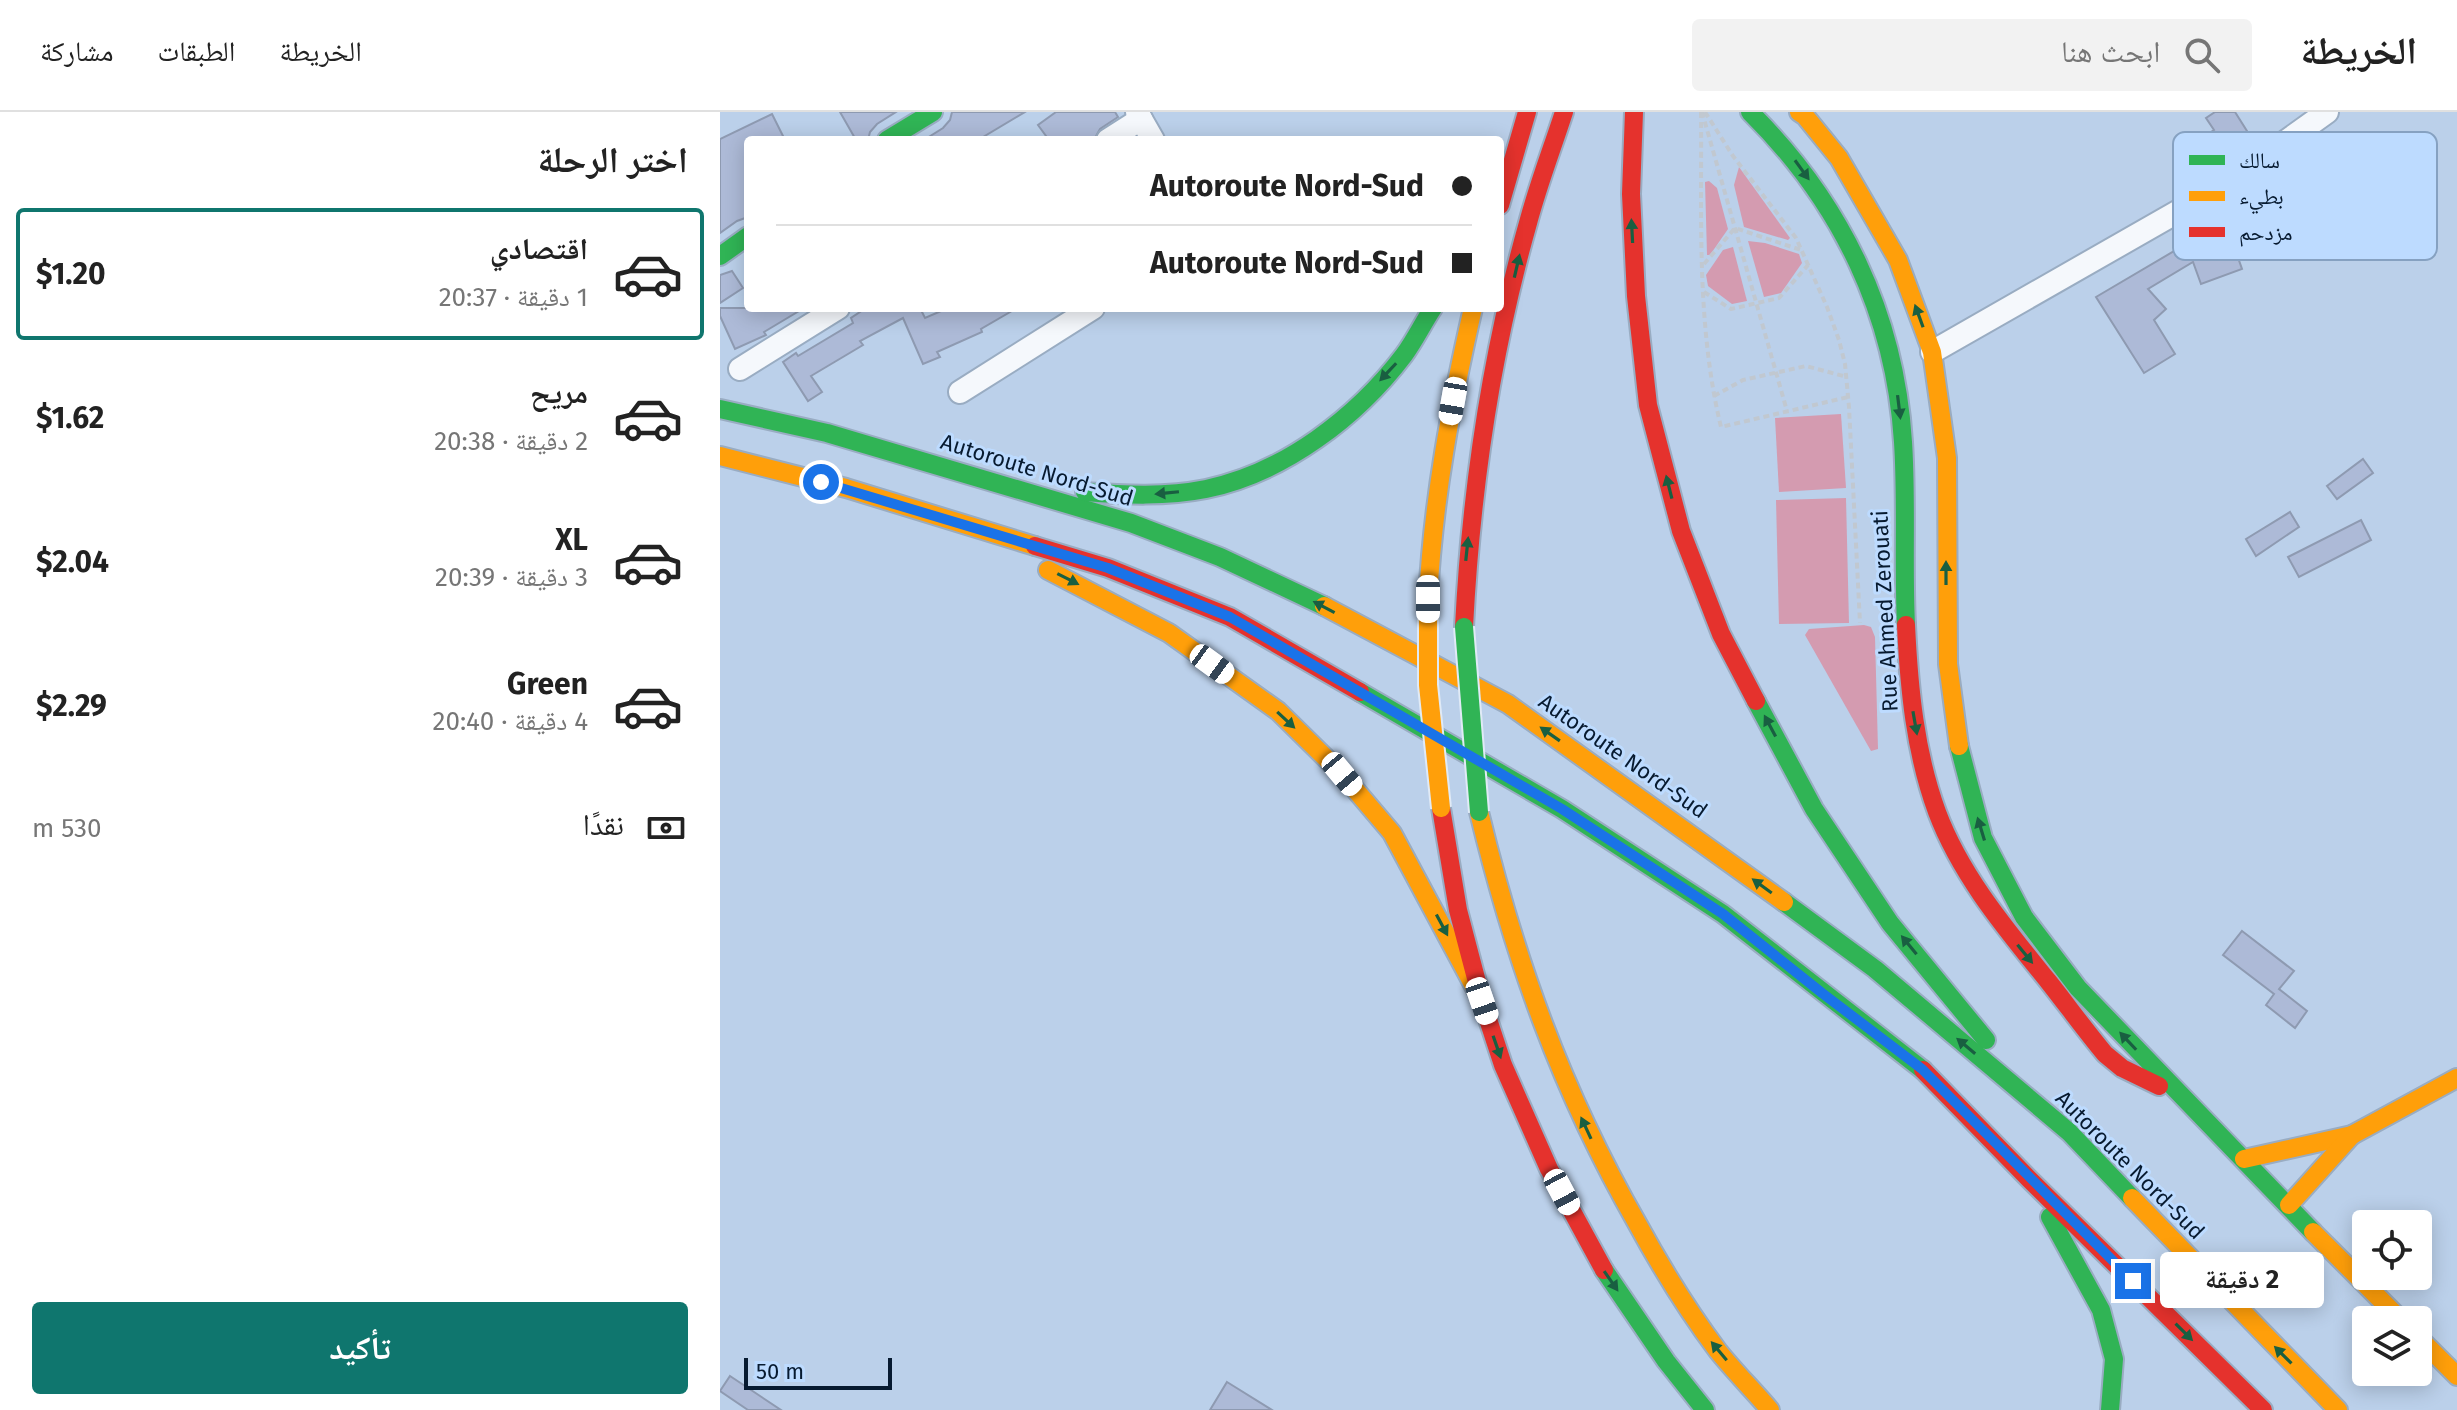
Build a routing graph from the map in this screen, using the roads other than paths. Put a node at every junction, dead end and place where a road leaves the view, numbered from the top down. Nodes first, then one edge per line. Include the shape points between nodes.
1 (933, 112) edge
2 (1527, 112) edge
3 (1564, 112) edge
4 (1634, 112) edge
5 (1750, 112) edge
6 (1799, 112) edge
7 (2327, 112) edge
8 (1139, 116) edge
9 (2299, 132) edge
10 (894, 136) edge
11 (1113, 136) edge
12 (1151, 136) edge
13 (1518, 140) junction
14 (1504, 168) edge
15 (1504, 191) edge
16 (2173, 214) edge
17 (744, 239) edge
18 (720, 256) edge
19 (832, 312) edge
20 (1087, 312) edge
21 (1430, 312) edge
22 (1472, 312) edge
23 (1932, 352) junction
24 (740, 369) dead end
25 (960, 392) dead end
26 (720, 409) edge
27 (720, 456) edge
28 (984, 480) junction
29 (948, 519) junction
30 (1482, 1001) junction
31 (2457, 1078) edge
32 (2182, 1098) junction
33 (2069, 1132) junction
34 (2352, 1135) junction
35 (2244, 1159) junction
36 (2029, 1179) junction
37 (2289, 1205) junction
38 (2387, 1306) edge
39 (2432, 1351) edge
40 (2457, 1376) edge
41 (1705, 1410) edge
42 (1770, 1410) edge
43 (2110, 1410) edge
44 (2263, 1410) edge
45 (2338, 1410) edge

1 - 10 main road
2 - 13 main road
42 -> 3 main road, bridge via 1704,1330 1635,1223 1586,1131 1510,934 1479,812 1464,627 1476,473 1523,239
33 -> 4 main road via 1890,923 1814,809 1721,634 1681,531 1648,405 1633,252
5 -> 32 main road, Rue Ahmed Zerouati via 1787,150 1833,213 1882,319 1903,441 1910,695 1930,792 1944,829 2004,928 2111,1060
23 -> 6 main road, Rue Ahmed Zerouati via 1898,260 1839,158
7 - 9 street
8 - 11 street
8 - 12 street
13 - 14 main road
13 - 15 main road
16 - 23 street
17 - 18 main road
19 - 24 street
20 - 25 street
21 -> 28 main road via 1403,356 1333,428 1242,479 1138,496
22 - 30 main road, bridge via 1430,546 1428,685 1458,910
32 -> 23 main road, Rue Ahmed Zerouati via 2078,988 2024,917 1983,838 1956,734 1950,678 1947,458
26 - 28 main road, Autoroute Nord-Sud via 827,433
27 - 29 main road
33 -> 28 main road, Autoroute Nord-Sud via 1875,969 1508,704 1220,557 1131,523
29 -> 30 main road via 1169,633 1278,711 1392,833
29 - 36 main road via 1108,568 1230,617 1562,809 1723,914 1922,1069
30 -> 41 main road via 1503,1065 1549,1169 1598,1262
31 - 34 main road
32 - 35 main road, Rue Ahmed Zerouati
45 -> 33 main road, Autoroute Nord-Sud
34 - 35 main road
34 - 37 main road
35 - 37 main road, Rue Ahmed Zerouati
36 - 43 main road via 2101,1310 2114,1359
36 -> 44 main road
37 - 38 main road, Rue Ahmed Zerouati
39 - 40 main road

